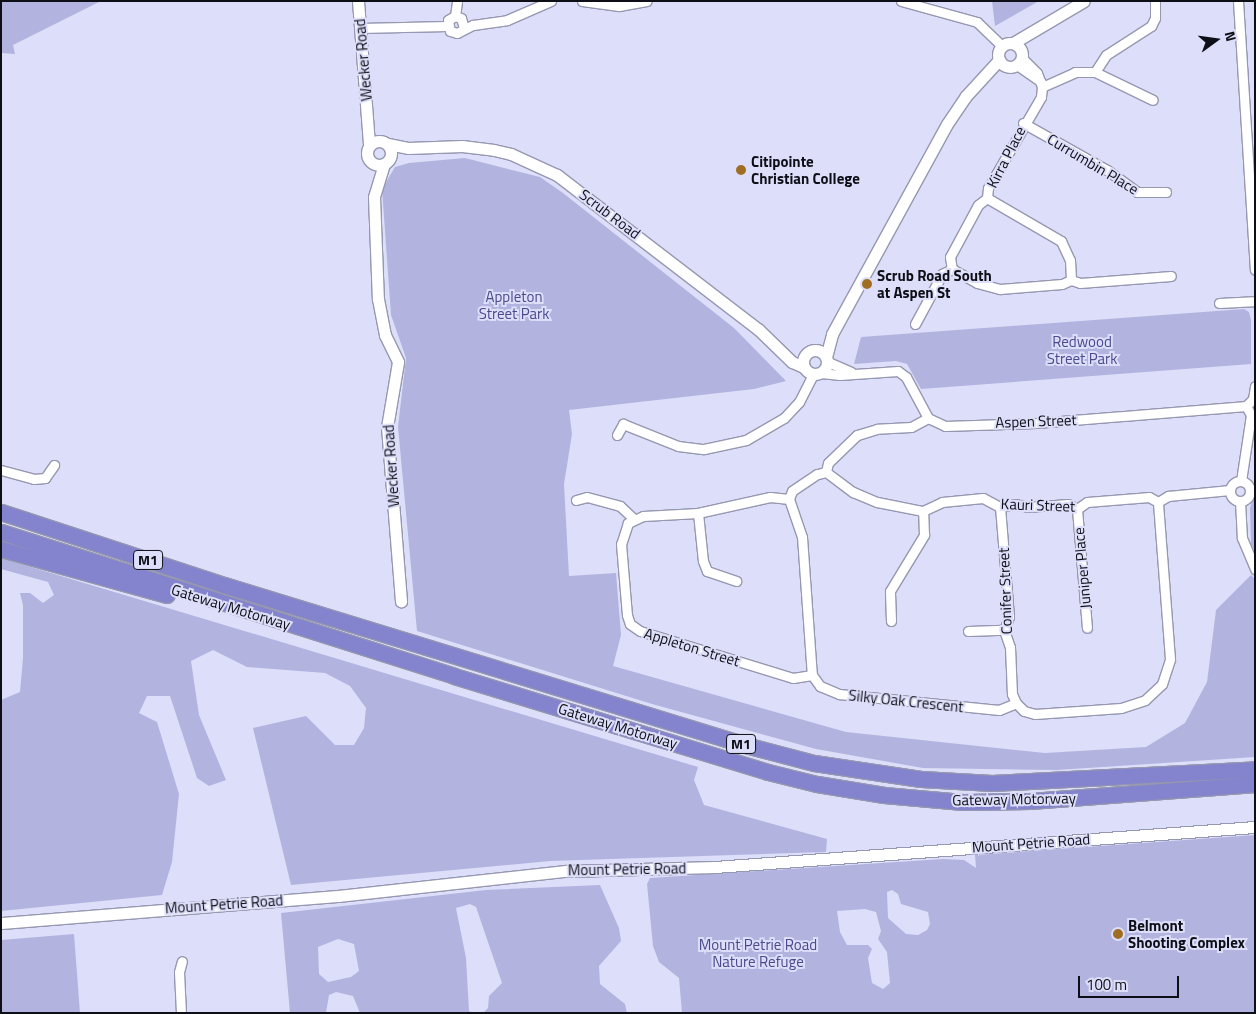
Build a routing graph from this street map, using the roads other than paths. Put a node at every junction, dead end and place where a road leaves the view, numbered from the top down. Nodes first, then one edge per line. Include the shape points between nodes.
1 (358, 1) edge
2 (457, 1) edge
3 (551, 1) edge
4 (582, 1) edge
5 (646, 1) edge
6 (901, 1) edge
7 (1084, 1) edge
8 (1156, 1) edge
9 (1238, 1) edge
10 (455, 16) junction
11 (447, 26) junction
12 (360, 28) junction
13 (464, 28) junction
14 (1011, 55) junction
15 (1095, 72) junction
16 (1041, 85) junction
17 (1153, 100) dead end
18 (369, 119) junction
19 (1023, 123) junction
20 (386, 143) junction
21 (369, 145) junction
22 (408, 148) junction
23 (370, 161) junction
24 (387, 161) junction
25 (375, 187) junction
26 (1166, 192) dead end
27 (988, 198) junction
28 (952, 269) junction
29 (1255, 269) edge
30 (1171, 276) dead end
31 (1071, 280) junction
32 (1254, 301) edge
33 (1219, 303) dead end
34 (915, 324) dead end
35 (832, 334) junction
36 (782, 351) junction
37 (811, 351) junction
38 (827, 359) junction
39 (812, 371) junction
40 (856, 373) junction
41 (1255, 386) edge
42 (1246, 406) junction
43 (928, 418) junction
44 (617, 434) dead end
45 (54, 465) dead end
46 (1, 470) edge
47 (826, 472) junction
48 (1241, 480) junction
49 (1230, 490) junction
50 (789, 499) junction
51 (576, 500) dead end
52 (1240, 501) junction
53 (1, 502) edge
54 (1158, 502) junction
55 (1000, 508) junction
56 (1077, 509) junction
57 (923, 511) junction
58 (1, 512) edge
59 (698, 513) junction
60 (634, 519) junction
61 (52, 526) junction
62 (1, 532) edge
63 (1, 549) edge
64 (1255, 568) edge
65 (736, 581) dead end
66 (186, 593) junction
67 (401, 601) dead end
68 (891, 621) dead end
69 (1087, 628) dead end
70 (1004, 630) junction
71 (968, 631) dead end
72 (812, 675) junction
73 (1016, 704) junction
74 (1255, 769) edge
75 (1255, 784) edge
76 (1255, 827) edge
77 (1, 923) edge
78 (182, 961) dead end
79 (181, 1013) edge

1 - 12 street, Wecker Road
2 - 10 street
3 - 13 street via 507,20
4 - 5 street via 619,6
6 - 14 street via 977,22
7 - 14 street via 1031,34
8 - 15 street via 1151,26 1106,55
9 - 29 street
10 - 11 street
10 - 13 street via 463,20
11 - 12 street
11 - 13 street via 455,34
12 - 18 street, Wecker Road
14 - 16 street via 1037,73
14 - 35 street via 966,96 947,124
15 - 16 street via 1075,72
15 - 17 street
16 - 19 street, Kirra Place via 1041,97
18 - 20 street, Wecker Road
18 - 21 street, Wecker Road
19 - 26 street, Currumbin Place via 1107,170 1137,192
19 - 27 street, Kirra Place via 988,188
20 - 21 street via 376,141
20 - 22 street, Scrub Road
20 - 24 street, Wecker Road
21 - 23 street, Wecker Road
22 - 24 street, Scrub Road
22 - 36 street, Scrub Road via 477,147 511,154 557,175 604,208
23 - 24 street
23 - 25 street, Wecker Road
24 - 25 street, Wecker Road
25 - 67 street, Wecker Road via 378,300 386,335 398,362 387,427
27 - 28 street, Kirra Place via 978,205 950,257
27 - 31 street via 1061,241 1070,260
28 - 31 street via 977,283 1000,289 1062,284
28 - 34 street via 942,274
30 - 31 street
32 - 33 street
35 - 37 street
35 - 38 street
36 - 37 street
36 - 39 street, Scrub Road via 792,362
37 - 38 street
37 - 39 street
38 - 39 street
38 - 40 street
39 - 40 street
39 - 44 street via 799,402 784,418 746,440 704,448 678,446 624,422
40 - 43 street via 898,371 906,377
41 - 42 street via 1253,399
42 - 43 street, Aspen Street via 1036,423 945,426
42 - 48 street via 1250,415
43 - 47 street via 911,427 877,429 857,435 828,463
45 - 46 street via 44,478 34,479
47 - 50 street via 817,474 792,491
47 - 57 street via 853,492
48 - 49 street via 1233,483
48 - 52 street via 1248,484 1250,491 1247,498
49 - 52 street via 1232,498
49 - 54 street, Kauri Street via 1168,496
50 - 59 street via 770,497
50 - 72 street via 802,537
51 - 60 street via 587,497 620,506
52 - 64 street via 1242,538
53 - 61 highway via 36,513
54 - 56 street, Kauri Street via 1149,497 1096,501 1087,502
54 - 73 street via 1170,659 1162,684 1145,700 1121,708 1035,714
55 - 56 street, Kauri Street via 1015,504 1028,507 1068,504
55 - 57 street, Kauri Street via 983,498 942,502
55 - 70 street, Conifer Street via 1009,616
56 - 69 street, Juniper Place
57 - 68 street via 924,535 890,591
58 - 61 highway, Gateway Motorway / M1
59 - 60 street
59 - 65 street via 702,561 707,571
60 - 72 street, Appleton Street via 628,523 622,544 627,615 634,628 777,674 793,678
61 - 74 highway, Gateway Motorway / M1 via 224,585 814,763 921,779 992,783
62 - 66 highway, Gateway Motorway / M1
63 - 66 highway via 164,595
66 - 75 highway, Gateway Motorway / M1 via 768,772 849,790 921,799 996,802
70 - 71 street
70 - 73 street, Conifer Street via 1010,647 1012,694
72 - 73 street, Silky Oak Crescent via 820,686 839,694 999,710
76 - 77 street, Mount Petrie Road via 715,867 546,872 338,896
78 - 79 street via 179,972

